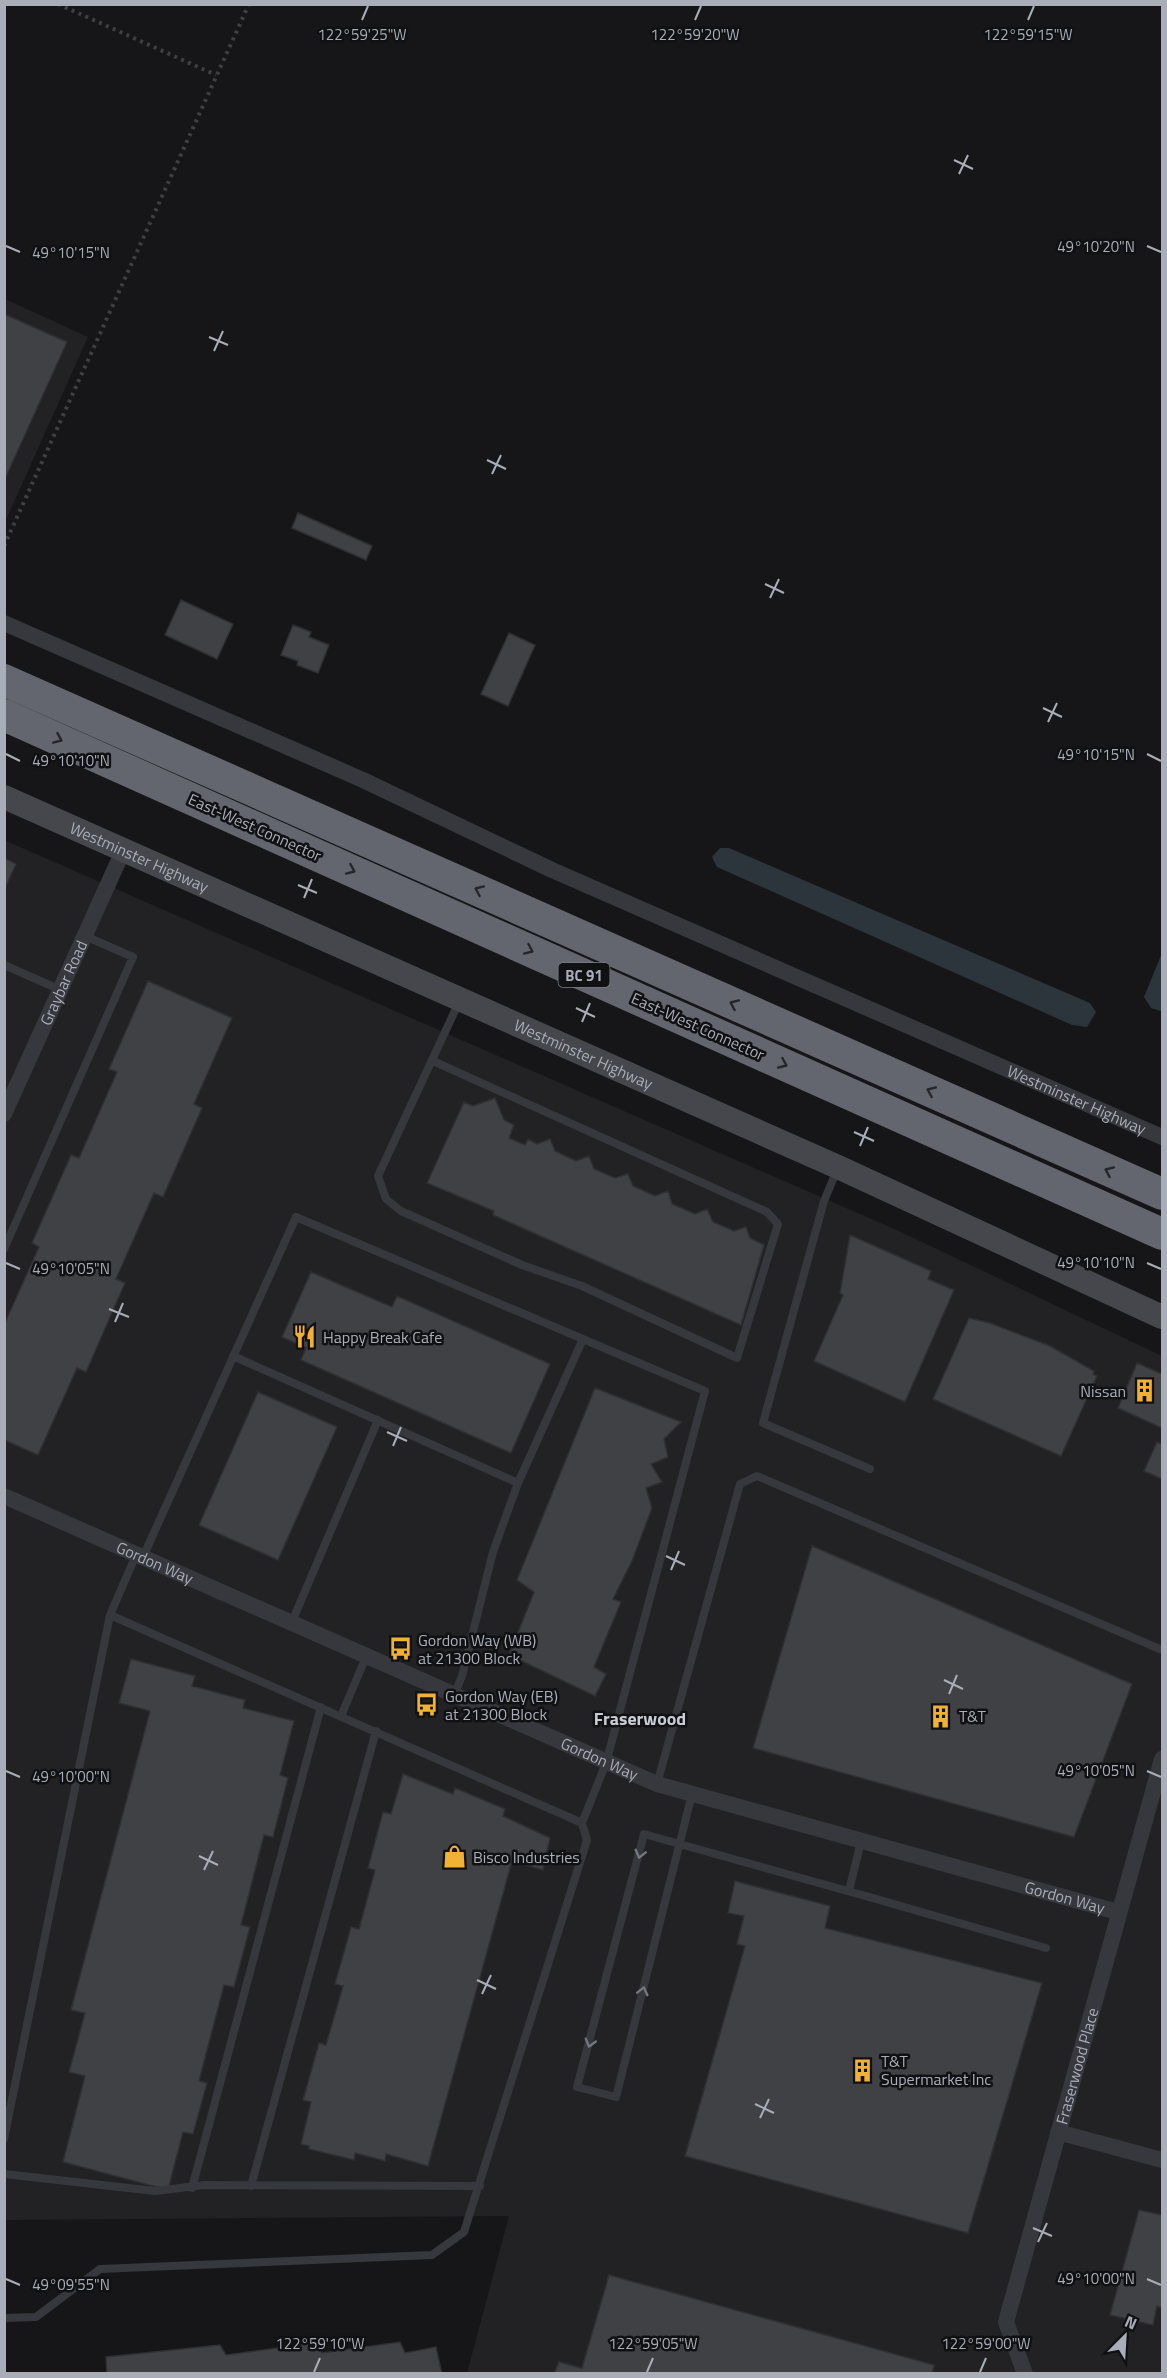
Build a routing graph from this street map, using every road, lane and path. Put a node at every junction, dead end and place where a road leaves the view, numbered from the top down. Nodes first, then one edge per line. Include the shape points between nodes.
1 (58, 4) edge
2 (249, 4) edge
3 (216, 75) junction
4 (4, 546) edge
5 (4, 623) edge
6 (4, 680) edge
7 (4, 715) edge
8 (4, 797) edge
9 (123, 851) junction
10 (85, 936) junction
11 (4, 965) edge
12 (61, 990) junction
13 (460, 998) junction
14 (433, 1061) junction
15 (4, 1114) edge
16 (1162, 1137) edge
17 (838, 1167) junction
18 (1162, 1194) edge
19 (1162, 1234) edge
20 (4, 1249) edge
21 (1162, 1317) edge
22 (583, 1339) junction
23 (233, 1356) junction
24 (378, 1420) junction
25 (870, 1469) dead end
26 (518, 1483) junction
27 (4, 1496) edge
28 (140, 1556) junction
29 (110, 1615) junction
30 (291, 1624) junction
31 (1162, 1650) edge
32 (366, 1657) junction
33 (454, 1695) junction
34 (321, 1707) junction
35 (341, 1716) junction
36 (376, 1731) junction
37 (1162, 1759) edge
38 (606, 1763) junction
39 (657, 1784) junction
40 (692, 1794) junction
41 (582, 1823) junction
42 (861, 1841) junction
43 (681, 1844) junction
44 (849, 1891) junction
45 (1118, 1912) junction
46 (1046, 1948) dead end
47 (1058, 2132) junction
48 (4, 2139) edge
49 (1162, 2160) edge
50 (4, 2174) edge
51 (251, 2186) junction
52 (480, 2186) junction
53 (192, 2188) junction
54 (4, 2318) edge
55 (1025, 2373) edge

1 - 3 path
2 - 3 path
3 - 4 path
5 - 16 street, Westminster Highway via 363,780 552,870
18 -> 6 highway, East-West Connector / BC 91
7 -> 19 highway, East-West Connector / BC 91
8 - 9 main road, Westminster Highway
9 - 10 street, Graybar Road
9 - 13 main road, Westminster Highway
10 - 12 street, Graybar Road
10 - 20 lane via 133,957
11 - 12 lane
12 - 15 street, Graybar Road
13 - 14 lane
13 - 17 main road, Westminster Highway
14 - 14 lane via 378,1176 386,1198 401,1211 522,1265 582,1286 737,1358 778,1224 767,1212
17 - 21 main road, Westminster Highway
17 - 25 lane via 824,1201 763,1423
22 - 23 lane via 296,1217
22 - 26 lane
22 - 38 lane via 705,1391
23 - 24 lane
23 - 28 lane
24 - 26 lane
24 - 30 lane
26 - 33 lane via 493,1552
27 - 28 street, Gordon Way
28 - 29 lane
28 - 30 street, Gordon Way
29 - 34 lane
29 - 48 lane
30 - 32 street, Gordon Way
31 - 39 lane via 757,1476 748,1478 740,1484
32 - 33 street, Gordon Way
32 - 35 lane
33 - 38 street, Gordon Way
34 - 35 lane
34 - 53 lane
35 - 36 lane
36 - 41 lane
36 - 51 lane
37 - 45 street, Fraserwood Place
38 - 39 street, Gordon Way
38 - 41 lane
39 - 40 street, Gordon Way
40 - 42 street, Gordon Way
40 - 43 lane
41 - 52 lane via 587,1840
42 - 44 lane
42 - 45 street, Gordon Way
43 -> 43 lane via 644,1834 577,2087 616,2097
43 - 44 lane
44 - 46 lane
45 - 47 street, Fraserwood Place
47 - 49 street
47 - 55 street, Fraserwood Place via 1006,2322
50 - 53 lane via 155,2191
51 - 52 lane
51 - 53 lane
52 - 54 lane via 464,2232 432,2255 100,2269 36,2317

